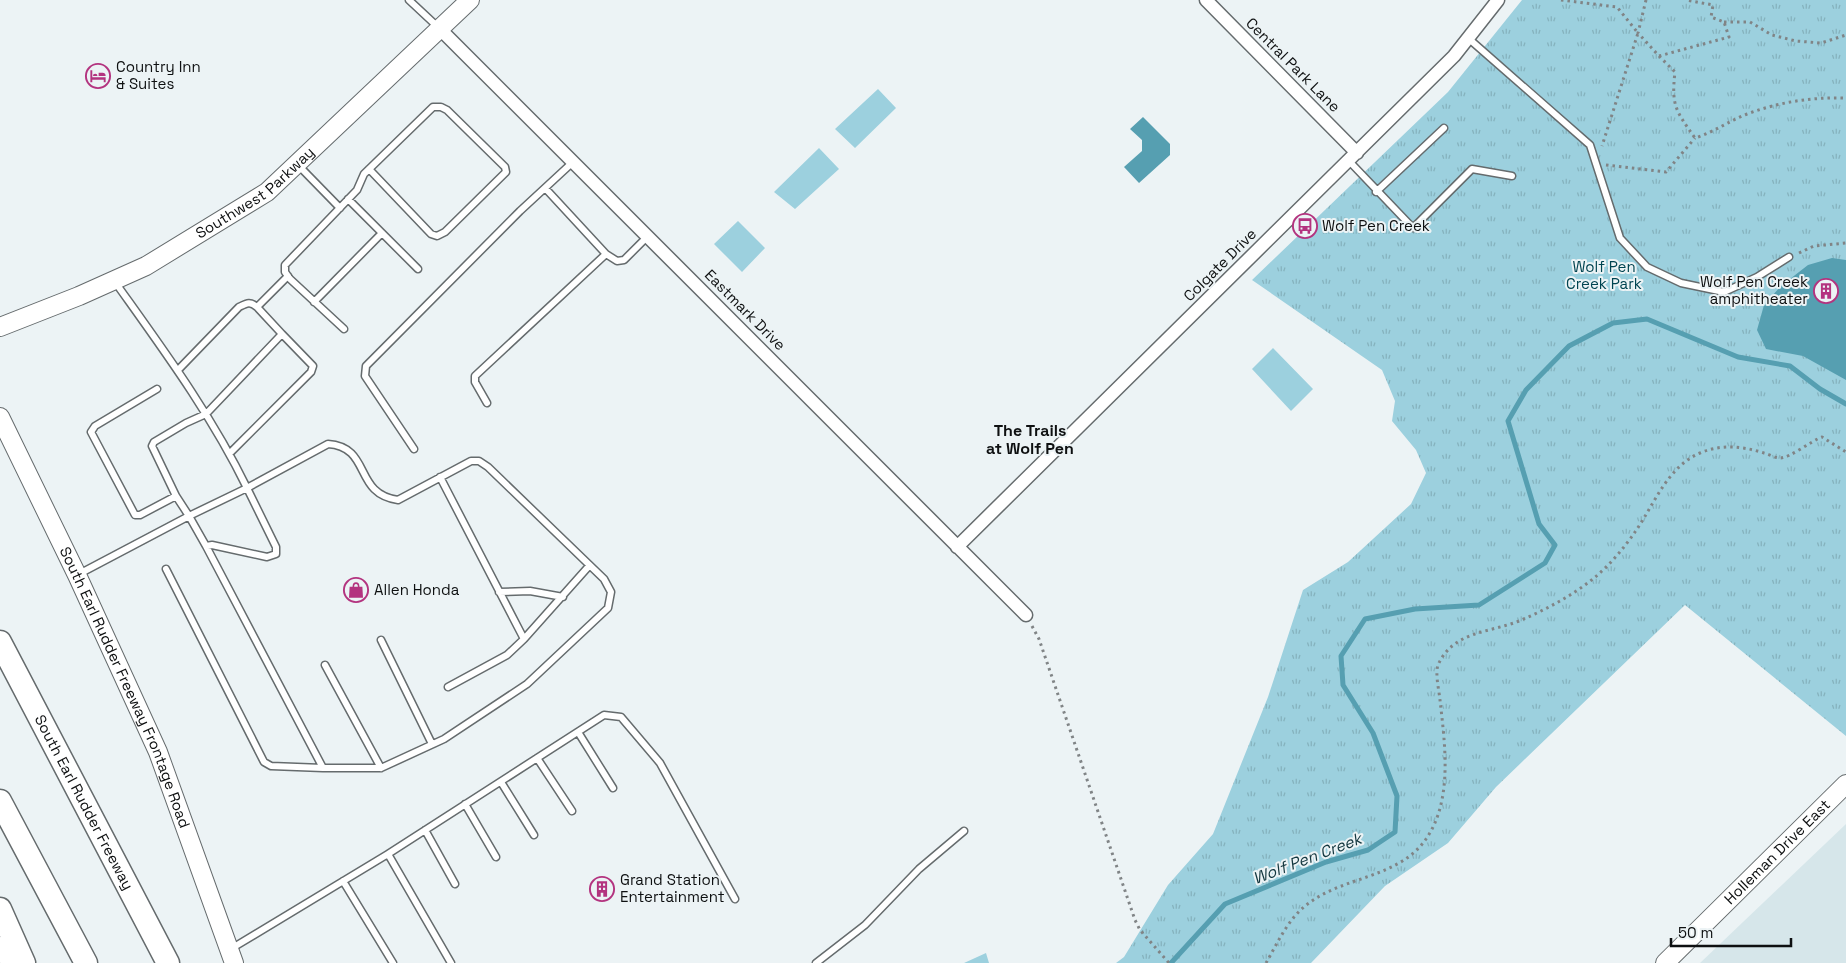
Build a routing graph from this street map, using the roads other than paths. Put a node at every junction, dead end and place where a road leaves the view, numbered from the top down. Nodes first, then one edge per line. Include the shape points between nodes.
1 (408, 0) edge
2 (470, 0) edge
3 (1206, 0) edge
4 (1498, 0) edge
5 (440, 29) junction
6 (1468, 38) junction
7 (1444, 128) dead end
8 (1353, 157) junction
9 (573, 162) junction
10 (297, 164) junction
11 (369, 169) junction
12 (1512, 176) dead end
13 (545, 188) junction
14 (1376, 192) junction
15 (348, 199) junction
16 (340, 208) junction
17 (382, 233) junction
18 (648, 236) junction
19 (606, 254) junction
20 (1789, 257) road end
21 (418, 269) dead end
22 (288, 276) junction
23 (114, 280) junction
24 (314, 302) junction
25 (257, 307) junction
26 (0, 327) edge
27 (344, 329) dead end
28 (282, 334) junction
29 (178, 370) junction
30 (157, 389) dead end
31 (487, 403) dead end
32 (206, 414) junction
33 (0, 417) edge
34 (414, 449) dead end
35 (230, 453) junction
36 (440, 477) junction
37 (247, 488) junction
38 (176, 496) junction
39 (189, 516) junction
40 (206, 546) junction
41 (957, 547) junction
42 (589, 566) junction
43 (166, 569) dead end
44 (77, 575) junction
45 (499, 592) junction
46 (563, 597) junction
47 (1026, 615) road end
48 (524, 639) junction
49 (381, 640) dead end
50 (0, 642) edge
51 (325, 664) dead end
52 (448, 687) dead end
53 (578, 732) junction
54 (432, 744) junction
55 (537, 758) junction
56 (323, 768) junction
57 (381, 768) junction
58 (501, 782) junction
59 (1846, 784) edge
60 (613, 788) dead end
61 (0, 801) edge
62 (465, 804) junction
63 (572, 811) dead end
64 (425, 830) junction
65 (964, 831) dead end
66 (534, 835) dead end
67 (388, 854) junction
68 (496, 857) dead end
69 (119, 870) junction
70 (343, 881) junction
71 (455, 884) dead end
72 (735, 899) dead end
73 (0, 909) edge
74 (0, 946) edge
75 (232, 956) edge
76 (11, 963) edge
77 (24, 963) edge
78 (86, 963) edge
79 (168, 963) edge
80 (177, 963) edge
81 (393, 963) edge
82 (451, 963) edge
83 (816, 963) edge
84 (1665, 963) edge

1 - 5 lane
2 - 5 main road, Southwest Parkway
3 - 8 street, Central Park Lane
4 - 6 street, Colgate Drive
5 - 9 street, Eastmark Drive
5 - 10 main road, Southwest Parkway
6 - 8 street, Colgate Drive
6 - 20 lane via 1590,145 1620,238 1647,267 1681,283 1724,292
7 - 14 lane
8 - 14 lane
8 - 41 street, Colgate Drive
9 - 13 lane
9 - 18 street, Eastmark Drive
10 - 16 lane
10 - 23 main road, Southwest Parkway via 268,192 146,266
11 - 11 lane via 431,234 437,236 445,232 506,172 505,167 441,106 433,107
11 - 15 lane
12 - 14 lane via 1472,169 1413,228
13 - 19 lane
13 - 34 lane via 366,366 365,376
15 - 16 lane
15 - 17 lane
16 - 22 lane via 285,265
17 - 21 lane
17 - 24 lane
18 - 19 lane via 624,260 616,262
18 - 41 street, Eastmark Drive
19 - 31 lane via 475,376
22 - 24 lane
22 - 25 lane
23 - 26 main road, Southwest Parkway
23 - 29 lane
24 - 27 lane
25 - 28 lane
25 - 29 lane via 252,303 239,307
28 - 32 lane
28 - 35 lane via 312,366 311,372
29 - 32 lane
30 - 38 lane via 95,426 91,432 135,515
32 - 35 lane
32 - 38 lane via 152,446
33 - 44 main road, South Earl Rudder Freeway Frontage Road
35 - 37 lane
36 - 37 lane via 398,500 386,498 374,491 353,453 342,445 328,444
36 - 42 lane via 471,461 488,466
36 - 45 lane
37 - 39 lane
37 - 40 lane via 276,547 276,554 267,557
38 - 39 lane
39 - 40 lane
39 - 44 lane
40 - 56 lane
41 - 47 street, Eastmark Drive
42 - 46 lane
42 - 54 lane via 604,579 611,592 608,608 527,684
43 - 56 lane via 264,762 271,766
44 - 75 main road, South Earl Rudder Freeway Frontage Road via 158,752
45 - 46 lane via 530,591
45 - 48 lane
46 - 48 lane
48 - 52 lane via 507,655
49 - 54 lane
50 - 69 highway, South Earl Rudder Freeway
51 - 57 lane
53 - 55 lane
53 - 60 lane
53 - 72 lane via 604,715 621,717 660,763
54 - 57 lane
55 - 58 lane
55 - 63 lane
56 - 57 lane
58 - 62 lane
58 - 66 lane
59 - 84 main road, Holleman Drive East
61 - 78 highway
62 - 64 lane
62 - 68 lane
64 - 67 lane
64 - 71 lane
65 - 83 lane via 919,869 865,925
67 - 70 lane
67 - 82 lane
69 - 79 highway, South Earl Rudder Freeway
69 - 80 highway
70 - 75 lane
70 - 81 lane
73 - 77 highway
74 - 76 main road

